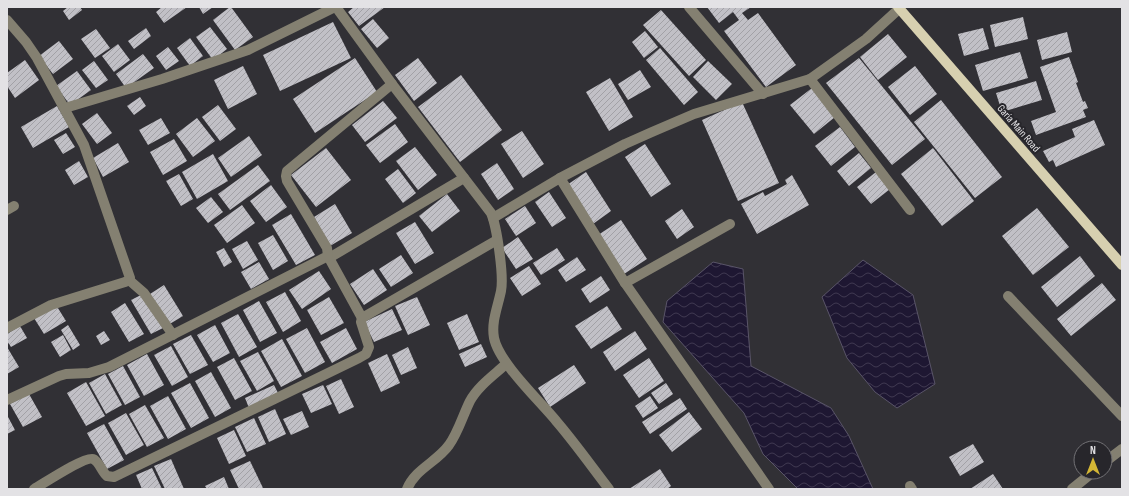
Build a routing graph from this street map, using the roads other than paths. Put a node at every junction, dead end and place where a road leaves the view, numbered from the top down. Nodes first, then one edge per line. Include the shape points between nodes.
1 (336, 7) edge
2 (689, 7) edge
3 (899, 8) edge
4 (7, 20) edge
5 (810, 79) junction
6 (392, 84) junction
7 (763, 94) junction
8 (65, 108) junction
9 (464, 178) junction
10 (560, 178) junction
11 (910, 210) dead end
12 (493, 218) junction
13 (730, 224) dead end
14 (497, 240) junction
15 (329, 257) junction
16 (1122, 264) edge
17 (129, 280) junction
18 (625, 283) junction
19 (1008, 296) dead end
20 (362, 318) junction
21 (7, 328) edge
22 (173, 335) junction
23 (506, 364) junction
24 (7, 400) edge
25 (1122, 416) edge
26 (1122, 449) edge
27 (1113, 456) edge
28 (1083, 480) edge
29 (34, 489) edge
30 (407, 489) edge
31 (609, 489) edge
32 (769, 489) edge
33 (1072, 489) edge

1 - 6 street
1 - 8 street via 248,50
2 - 7 street
3 - 5 street via 866,39
3 - 16 main road, Garia Main Road
4 - 8 street via 32,50
5 - 7 street
5 - 11 street
6 - 9 street
6 - 15 street via 287,171 287,181 327,248
7 - 10 street via 694,114 625,144
8 - 17 street via 84,145
9 - 12 street
9 - 15 street
10 - 12 street
10 - 18 street
12 - 14 street
13 - 18 street
14 - 20 street
14 - 23 street via 502,279 493,330 495,343
15 - 20 street
15 - 22 street
17 - 21 street via 51,305
17 - 22 street via 144,293
18 - 32 street
19 - 25 street
20 - 29 street via 369,347 366,354 359,358 114,477 109,478 93,459 87,459
22 - 24 street via 109,367 90,373 59,376
23 - 30 street via 471,400 448,447 416,474
23 - 31 street via 558,423
26 - 27 street
28 - 33 street

